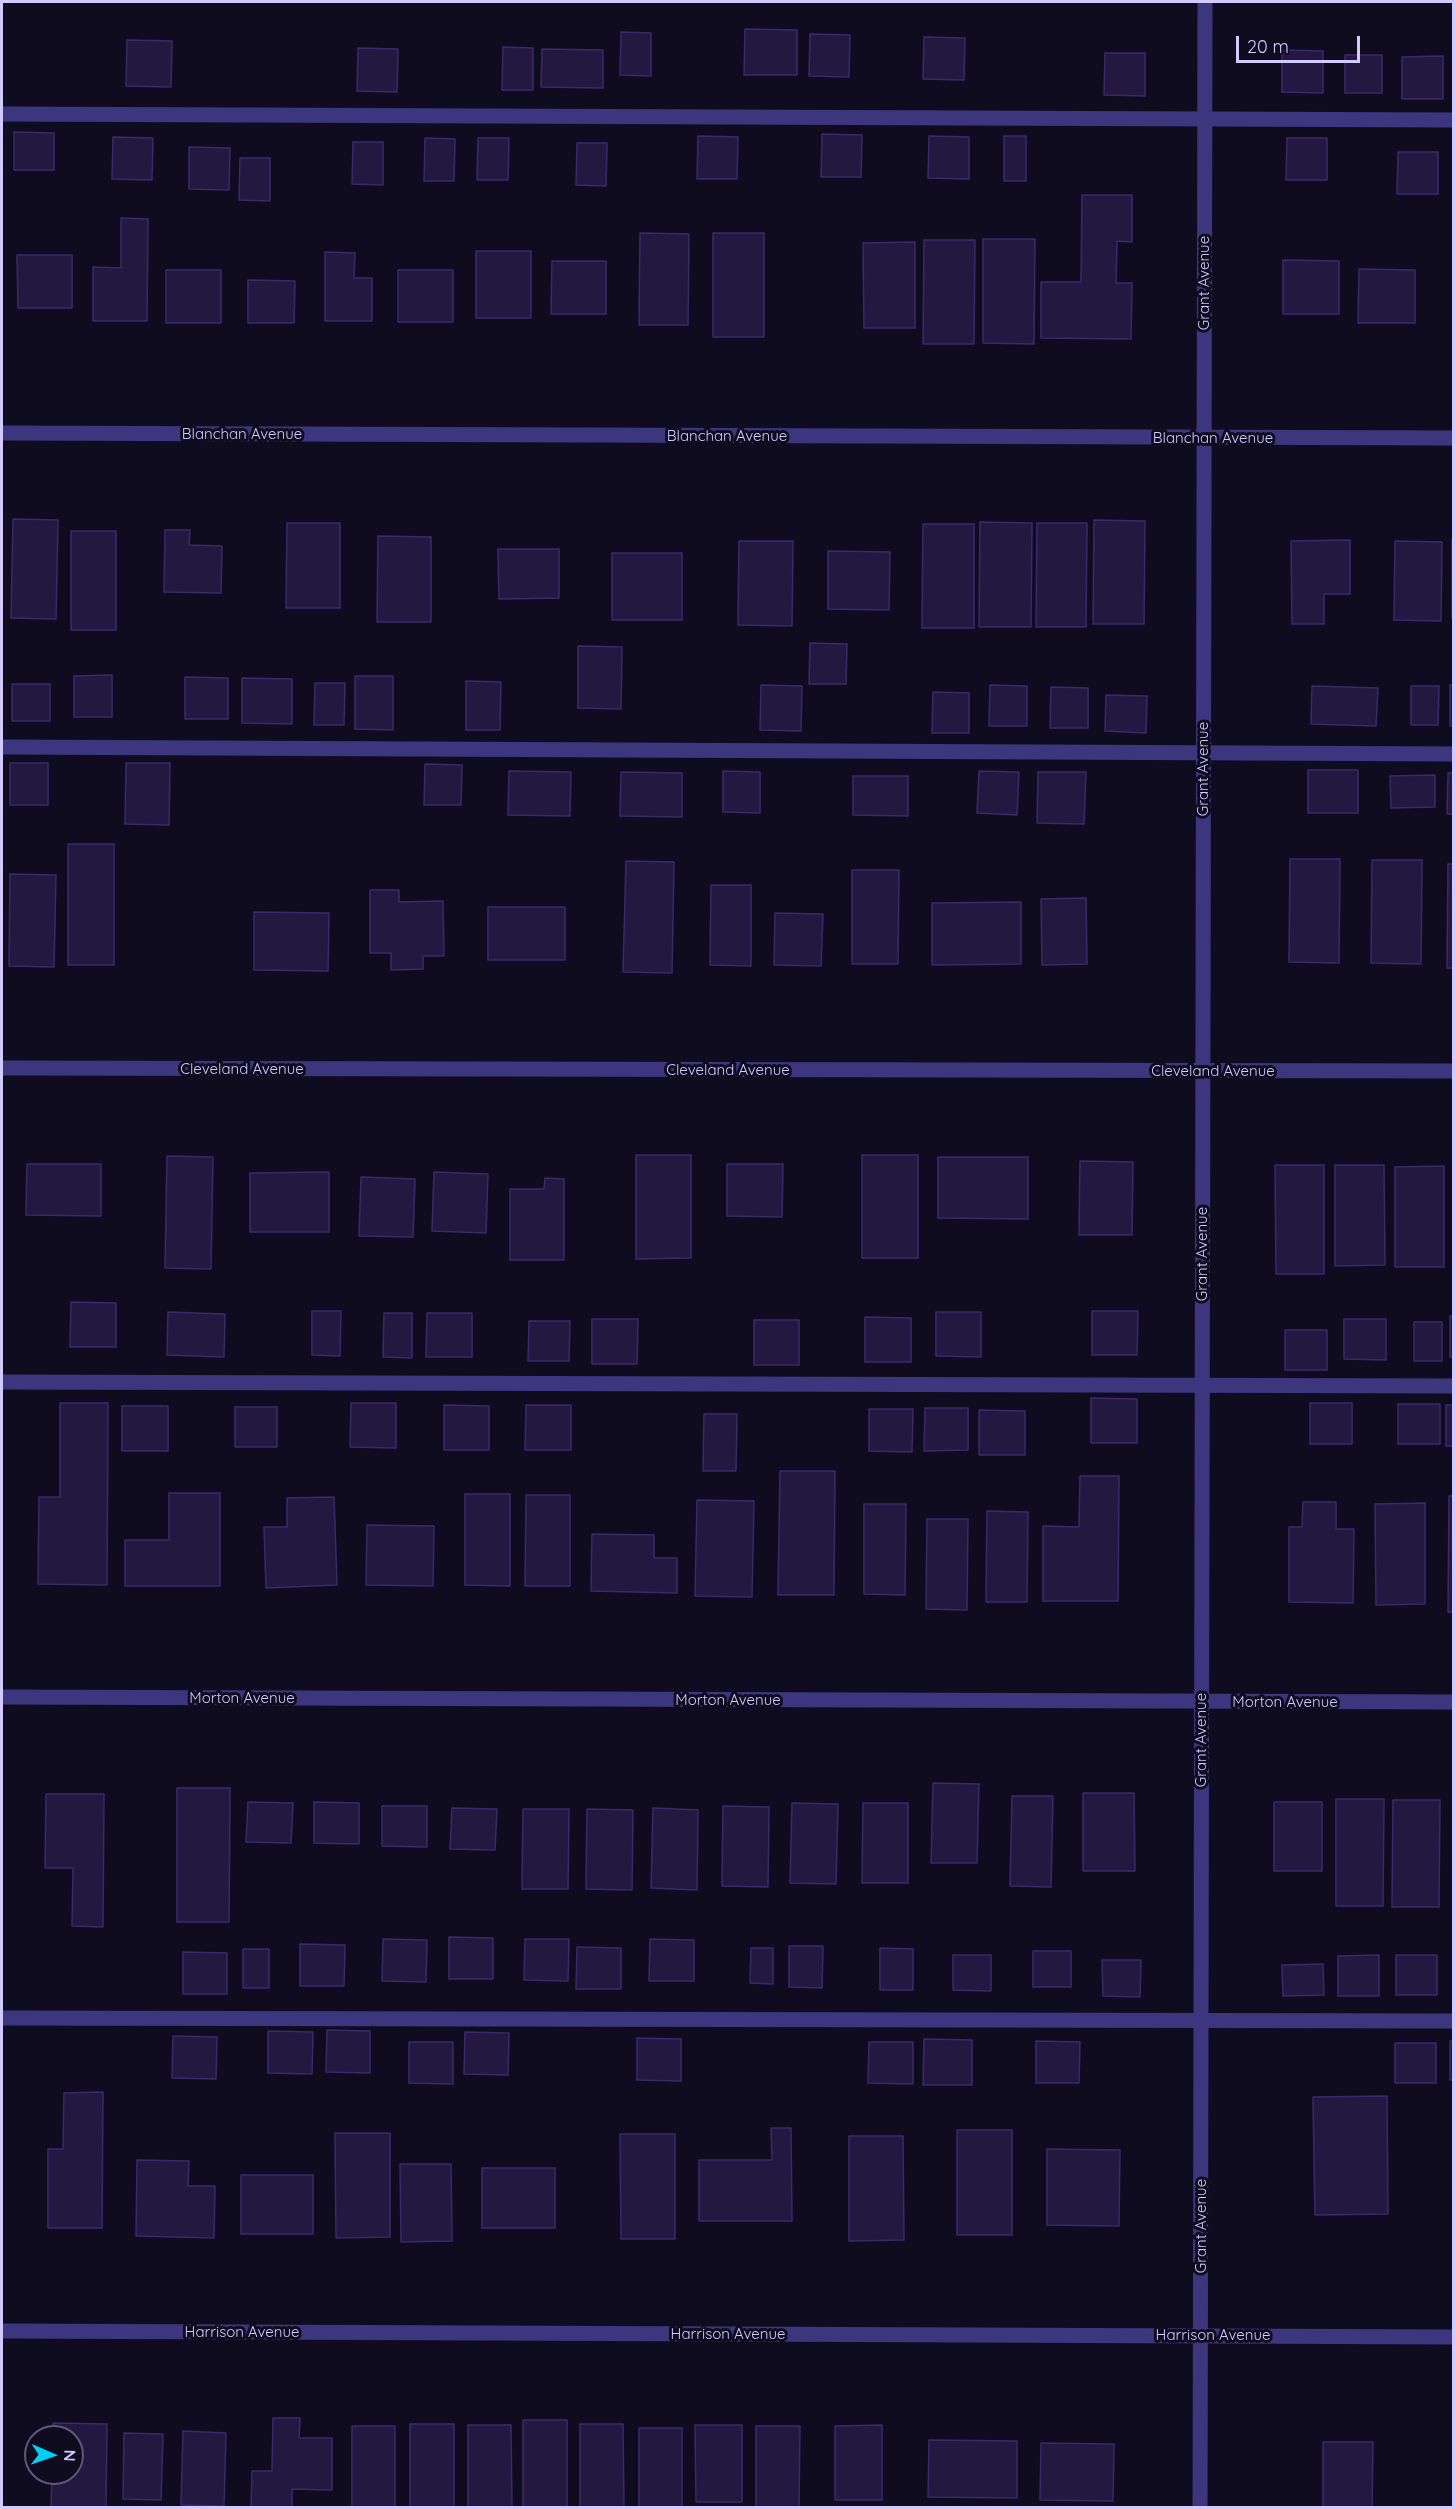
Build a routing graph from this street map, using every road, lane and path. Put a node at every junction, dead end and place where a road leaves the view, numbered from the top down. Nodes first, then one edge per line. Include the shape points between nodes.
1 (1205, 2) edge
2 (2, 114) edge
3 (1205, 120) junction
4 (1454, 120) edge
5 (2, 433) edge
6 (1204, 438) junction
7 (1454, 438) edge
8 (2, 747) edge
9 (1204, 754) junction
10 (1454, 754) edge
11 (2, 1068) edge
12 (1202, 1070) junction
13 (1454, 1071) edge
14 (2, 1382) edge
15 (1202, 1386) junction
16 (1454, 1386) edge
17 (2, 1697) edge
18 (1202, 1701) junction
19 (1454, 1702) edge
20 (2, 2018) edge
21 (1201, 2020) junction
22 (1454, 2021) edge
23 (2, 2331) edge
24 (1200, 2336) junction
25 (1454, 2337) edge
26 (1200, 2508) edge

1 - 3 street, Grant Avenue
2 - 3 street
3 - 4 street
3 - 6 street, Grant Avenue
5 - 6 street, Blanchan Avenue
6 - 7 street, Blanchan Avenue
6 - 9 street, Grant Avenue
8 - 9 street
9 - 10 street
9 - 12 street, Grant Avenue
11 - 12 street, Cleveland Avenue
12 - 13 street, Cleveland Avenue
12 - 15 street, Grant Avenue
14 - 15 street
15 - 16 street
15 - 18 street, Grant Avenue
17 - 18 street, Morton Avenue
18 - 19 street, Morton Avenue
18 - 21 street, Grant Avenue
20 - 21 street
21 - 22 street
21 - 24 street, Grant Avenue
23 - 24 street, Harrison Avenue
24 - 25 street, Harrison Avenue
24 - 26 street, Grant Avenue

